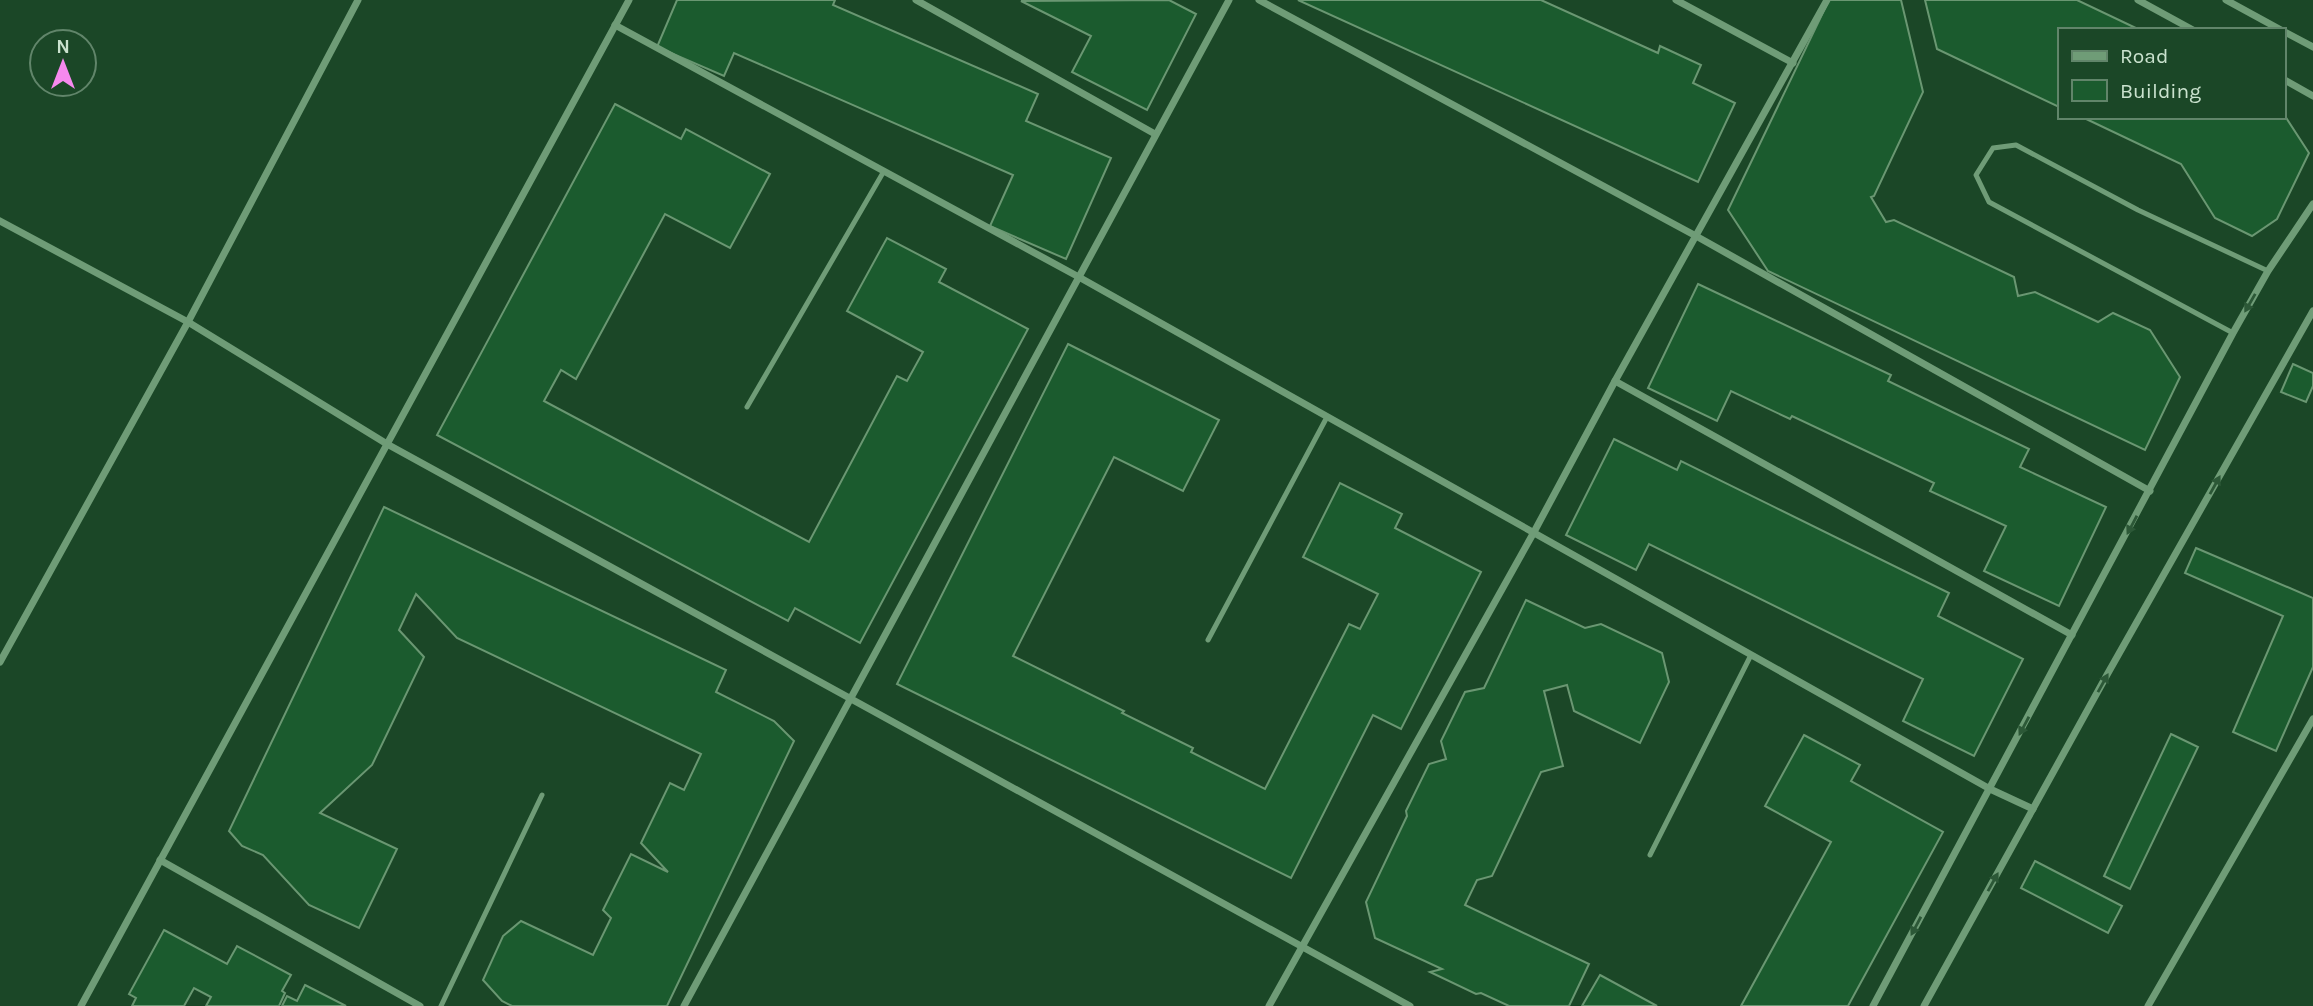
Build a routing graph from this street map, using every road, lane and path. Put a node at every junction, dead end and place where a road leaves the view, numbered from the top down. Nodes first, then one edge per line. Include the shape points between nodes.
1 (358, 0) edge
2 (629, 0) edge
3 (916, 0) edge
4 (1229, 0) edge
5 (1259, 0) edge
6 (1676, 0) edge
7 (1827, 0) edge
8 (2138, 0) edge
9 (2226, 0) edge
10 (615, 25) junction
11 (2189, 28) edge
12 (2278, 28) edge
13 (2285, 32) edge
14 (2313, 47) edge
15 (1793, 63) junction
16 (2285, 80) edge
17 (2313, 96) edge
18 (1155, 134) junction
19 (884, 171) junction
20 (2313, 204) edge
21 (0, 221) edge
22 (1696, 236) junction
23 (2268, 271) junction
24 (1077, 276) junction
25 (2313, 311) edge
26 (188, 322) junction
27 (2233, 333) junction
28 (1615, 381) junction
29 (747, 408) dead end
30 (1327, 417) junction
31 (387, 444) junction
32 (2150, 491) junction
33 (1534, 533) junction
34 (2072, 635) junction
35 (1208, 640) dead end
36 (1751, 655) junction
37 (0, 662) edge
38 (850, 697) junction
39 (2313, 719) edge
40 (1990, 789) junction
41 (542, 795) dead end
42 (2033, 809) junction
43 (1650, 855) dead end
44 (160, 860) junction
45 (1303, 946) junction
46 (80, 1006) edge
47 (420, 1006) edge
48 (441, 1006) edge
49 (684, 1006) edge
50 (1269, 1006) edge
51 (1410, 1006) edge
52 (1872, 1006) edge
53 (1924, 1006) edge
54 (2148, 1006) edge

1 - 26 street
2 - 10 street
3 - 18 street
4 - 18 street
5 - 22 street
6 - 15 street
7 - 15 street
8 - 11 street
9 - 12 street
10 - 19 street
10 - 31 street
13 - 14 street
15 - 22 street
16 - 17 street
18 - 24 street
19 - 24 street
19 - 29 lane
20 - 23 street
21 - 26 street
22 - 28 street
22 - 32 street
23 -> 27 street
23 - 27 lane via 2015,145 1993,148 1976,175 1989,202
24 - 30 street
24 - 38 street
42 -> 25 street
26 - 31 street
26 - 37 street
27 - 32 street
28 - 33 street
28 - 34 street
30 - 33 street
30 - 35 lane
31 - 38 street
31 - 44 street
32 -> 34 street
33 - 36 street
33 - 45 street
34 -> 40 street
36 - 40 street
36 - 43 lane
38 - 45 street
38 - 49 street
39 - 54 street
40 - 42 street
40 -> 52 street
41 - 48 lane
53 -> 42 street
44 - 46 street
44 - 47 street
45 - 50 street
45 - 51 street

